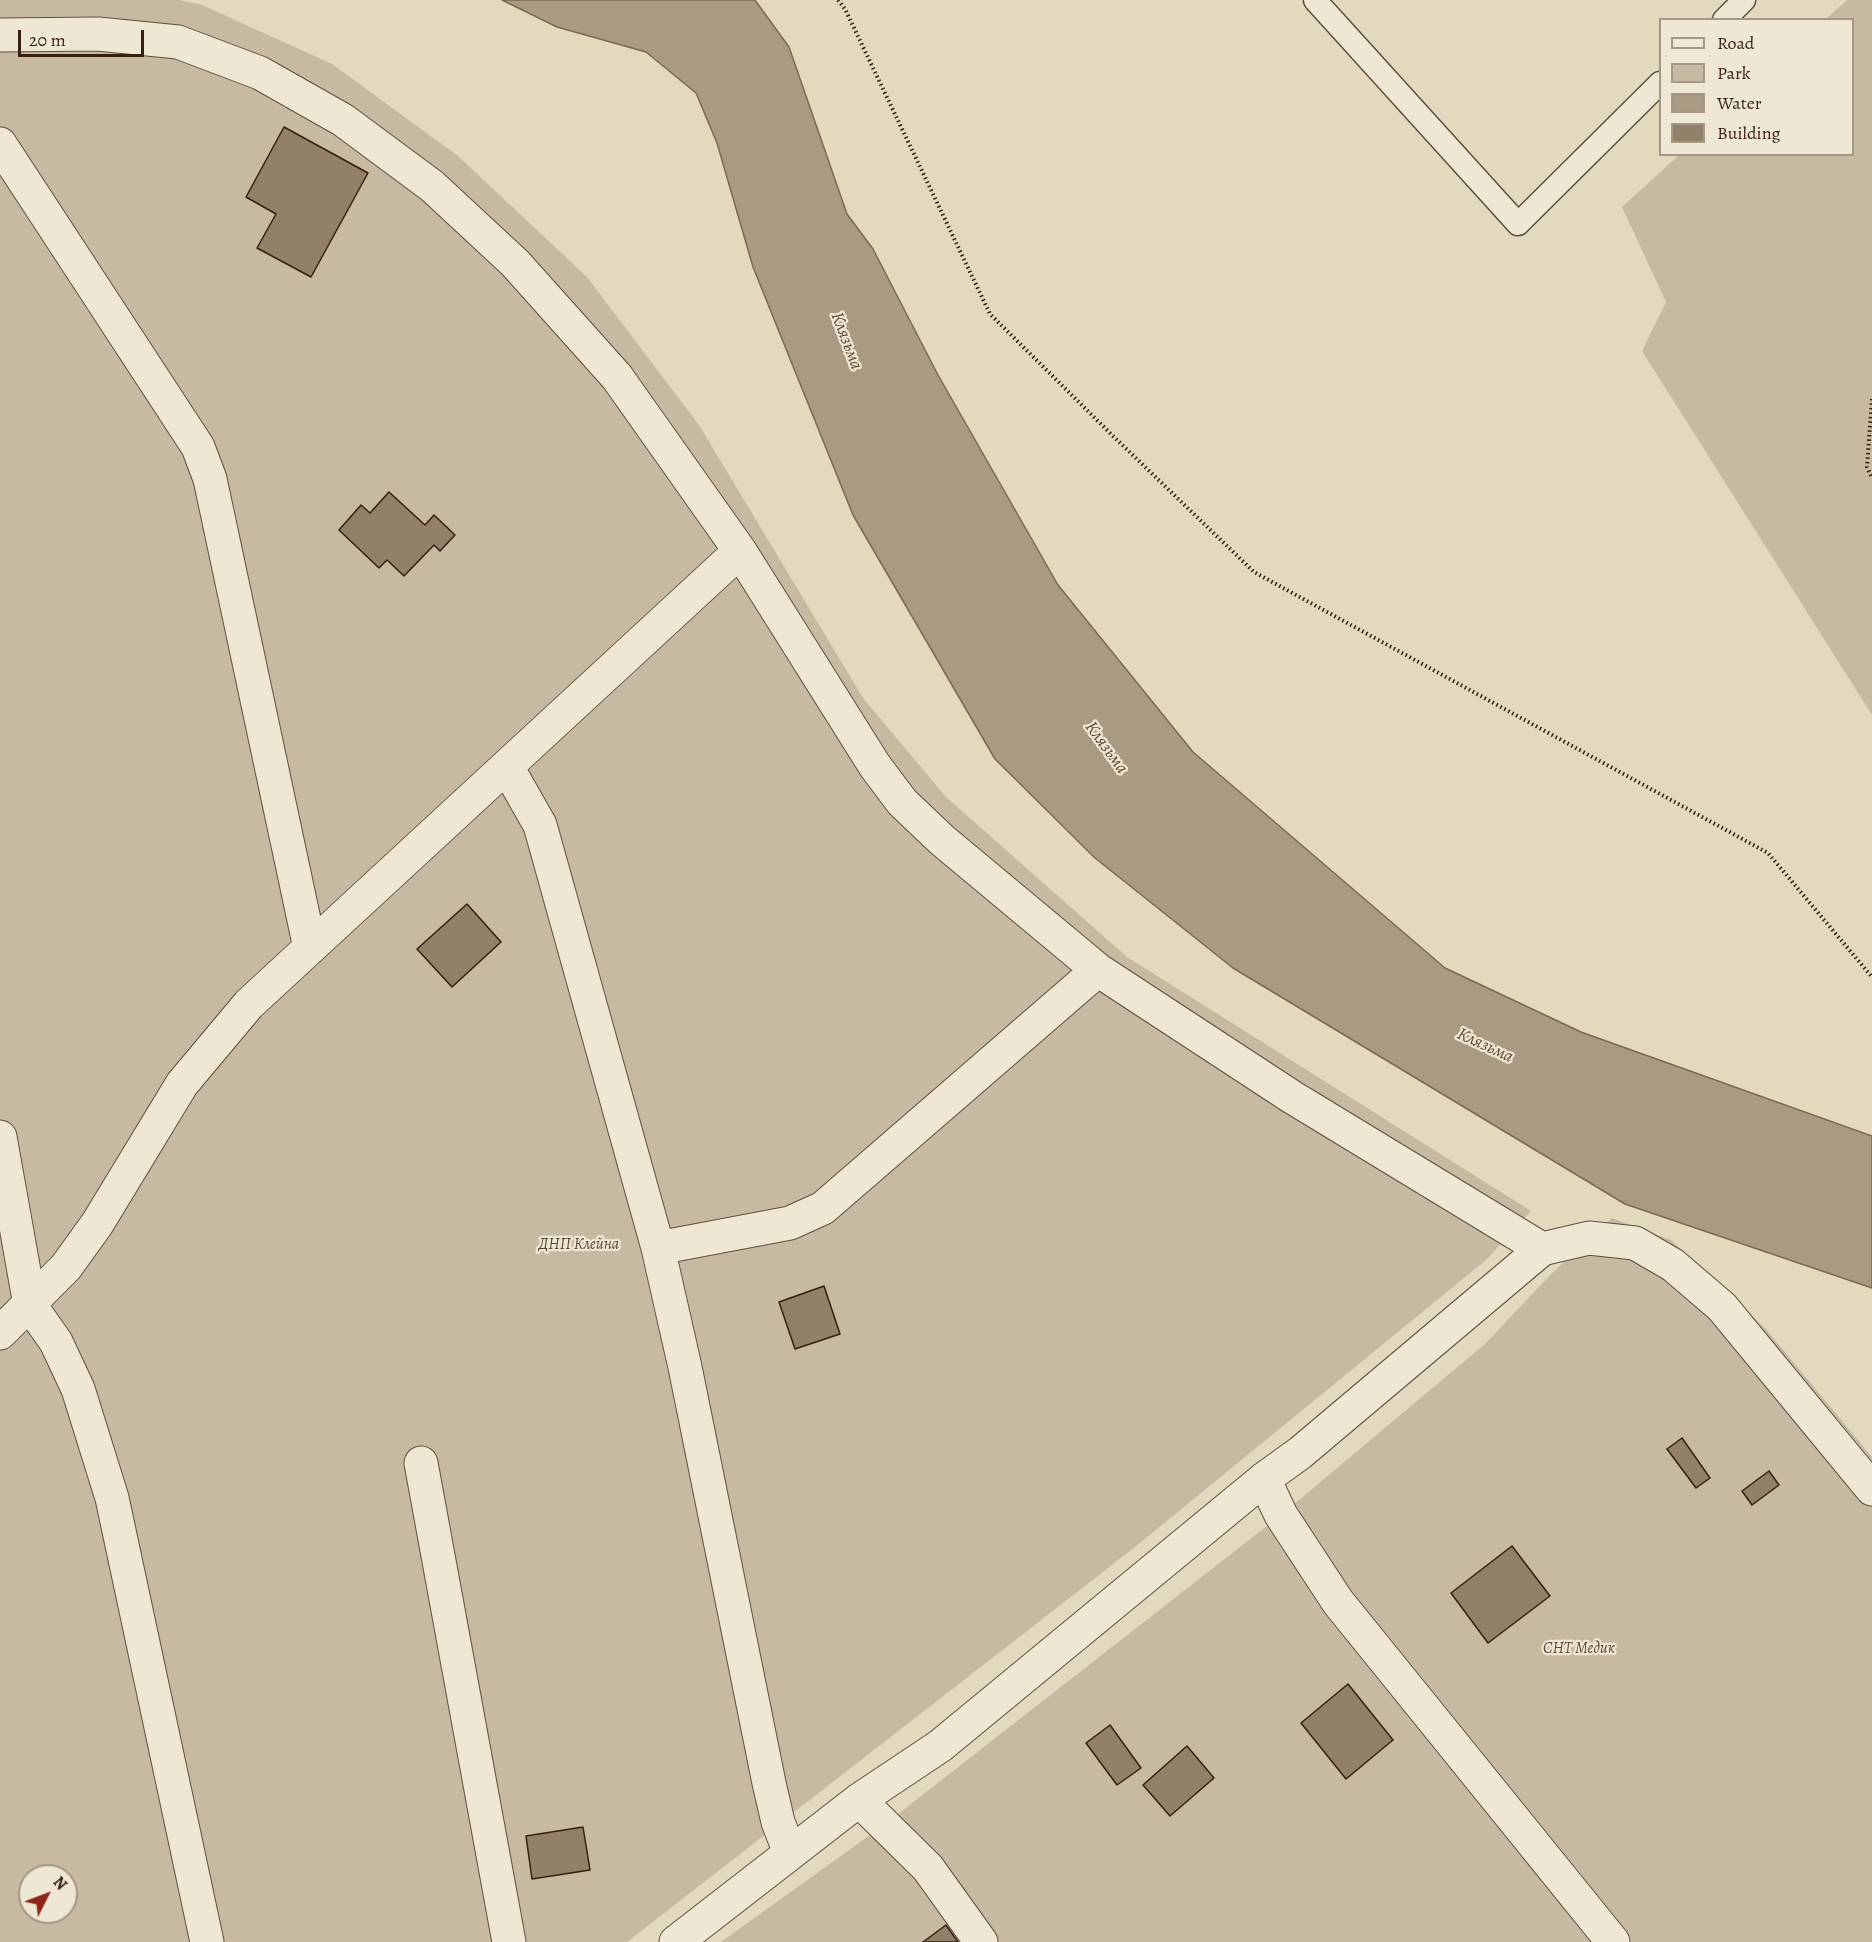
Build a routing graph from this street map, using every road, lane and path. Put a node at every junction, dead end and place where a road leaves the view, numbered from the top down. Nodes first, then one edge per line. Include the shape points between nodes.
1 (838, 0) edge
2 (1315, 0) edge
3 (1744, 0) edge
4 (1726, 18) edge
5 (0, 35) edge
6 (1659, 84) edge
7 (0, 144) edge
8 (1872, 399) edge
9 (1872, 478) edge
10 (740, 551) junction
11 (507, 767) junction
12 (310, 948) junction
13 (1098, 970) junction
14 (1872, 977) edge
15 (0, 1137) edge
16 (658, 1248) junction
17 (1542, 1249) junction
18 (30, 1305) junction
19 (0, 1333) edge
20 (421, 1463) dead end
21 (1264, 1479) junction
22 (1872, 1489) edge
23 (859, 1800) junction
24 (790, 1853) junction
25 (207, 1942) edge
26 (509, 1942) edge
27 (676, 1942) edge
28 (981, 1942) edge
29 (1612, 1942) edge

1 - 14 path via 990,314 1254,572 1768,853
2 - 6 lane via 1518,224
3 - 4 lane
5 - 10 street via 98,34 178,42 260,73 343,120 432,186 516,263 617,377
7 - 12 street via 198,447 210,479
8 - 9 path via 1867,467
10 - 11 street
10 - 13 street via 902,802
11 - 12 street
11 - 16 street via 540,825
12 - 18 street via 249,1004 182,1084 98,1224 66,1267
13 - 16 street via 824,1208 790,1223
13 - 17 street via 1292,1097
15 - 18 street
16 - 24 street via 769,1784
17 - 21 street
17 - 22 street via 1589,1238 1635,1243 1673,1265 1722,1307
18 - 19 street
18 - 25 street via 56,1342 78,1389 112,1498
20 - 26 street
21 - 23 street via 940,1746
21 - 29 street via 1281,1515 1338,1602
23 - 24 street
23 - 28 street via 928,1868
24 - 27 street

